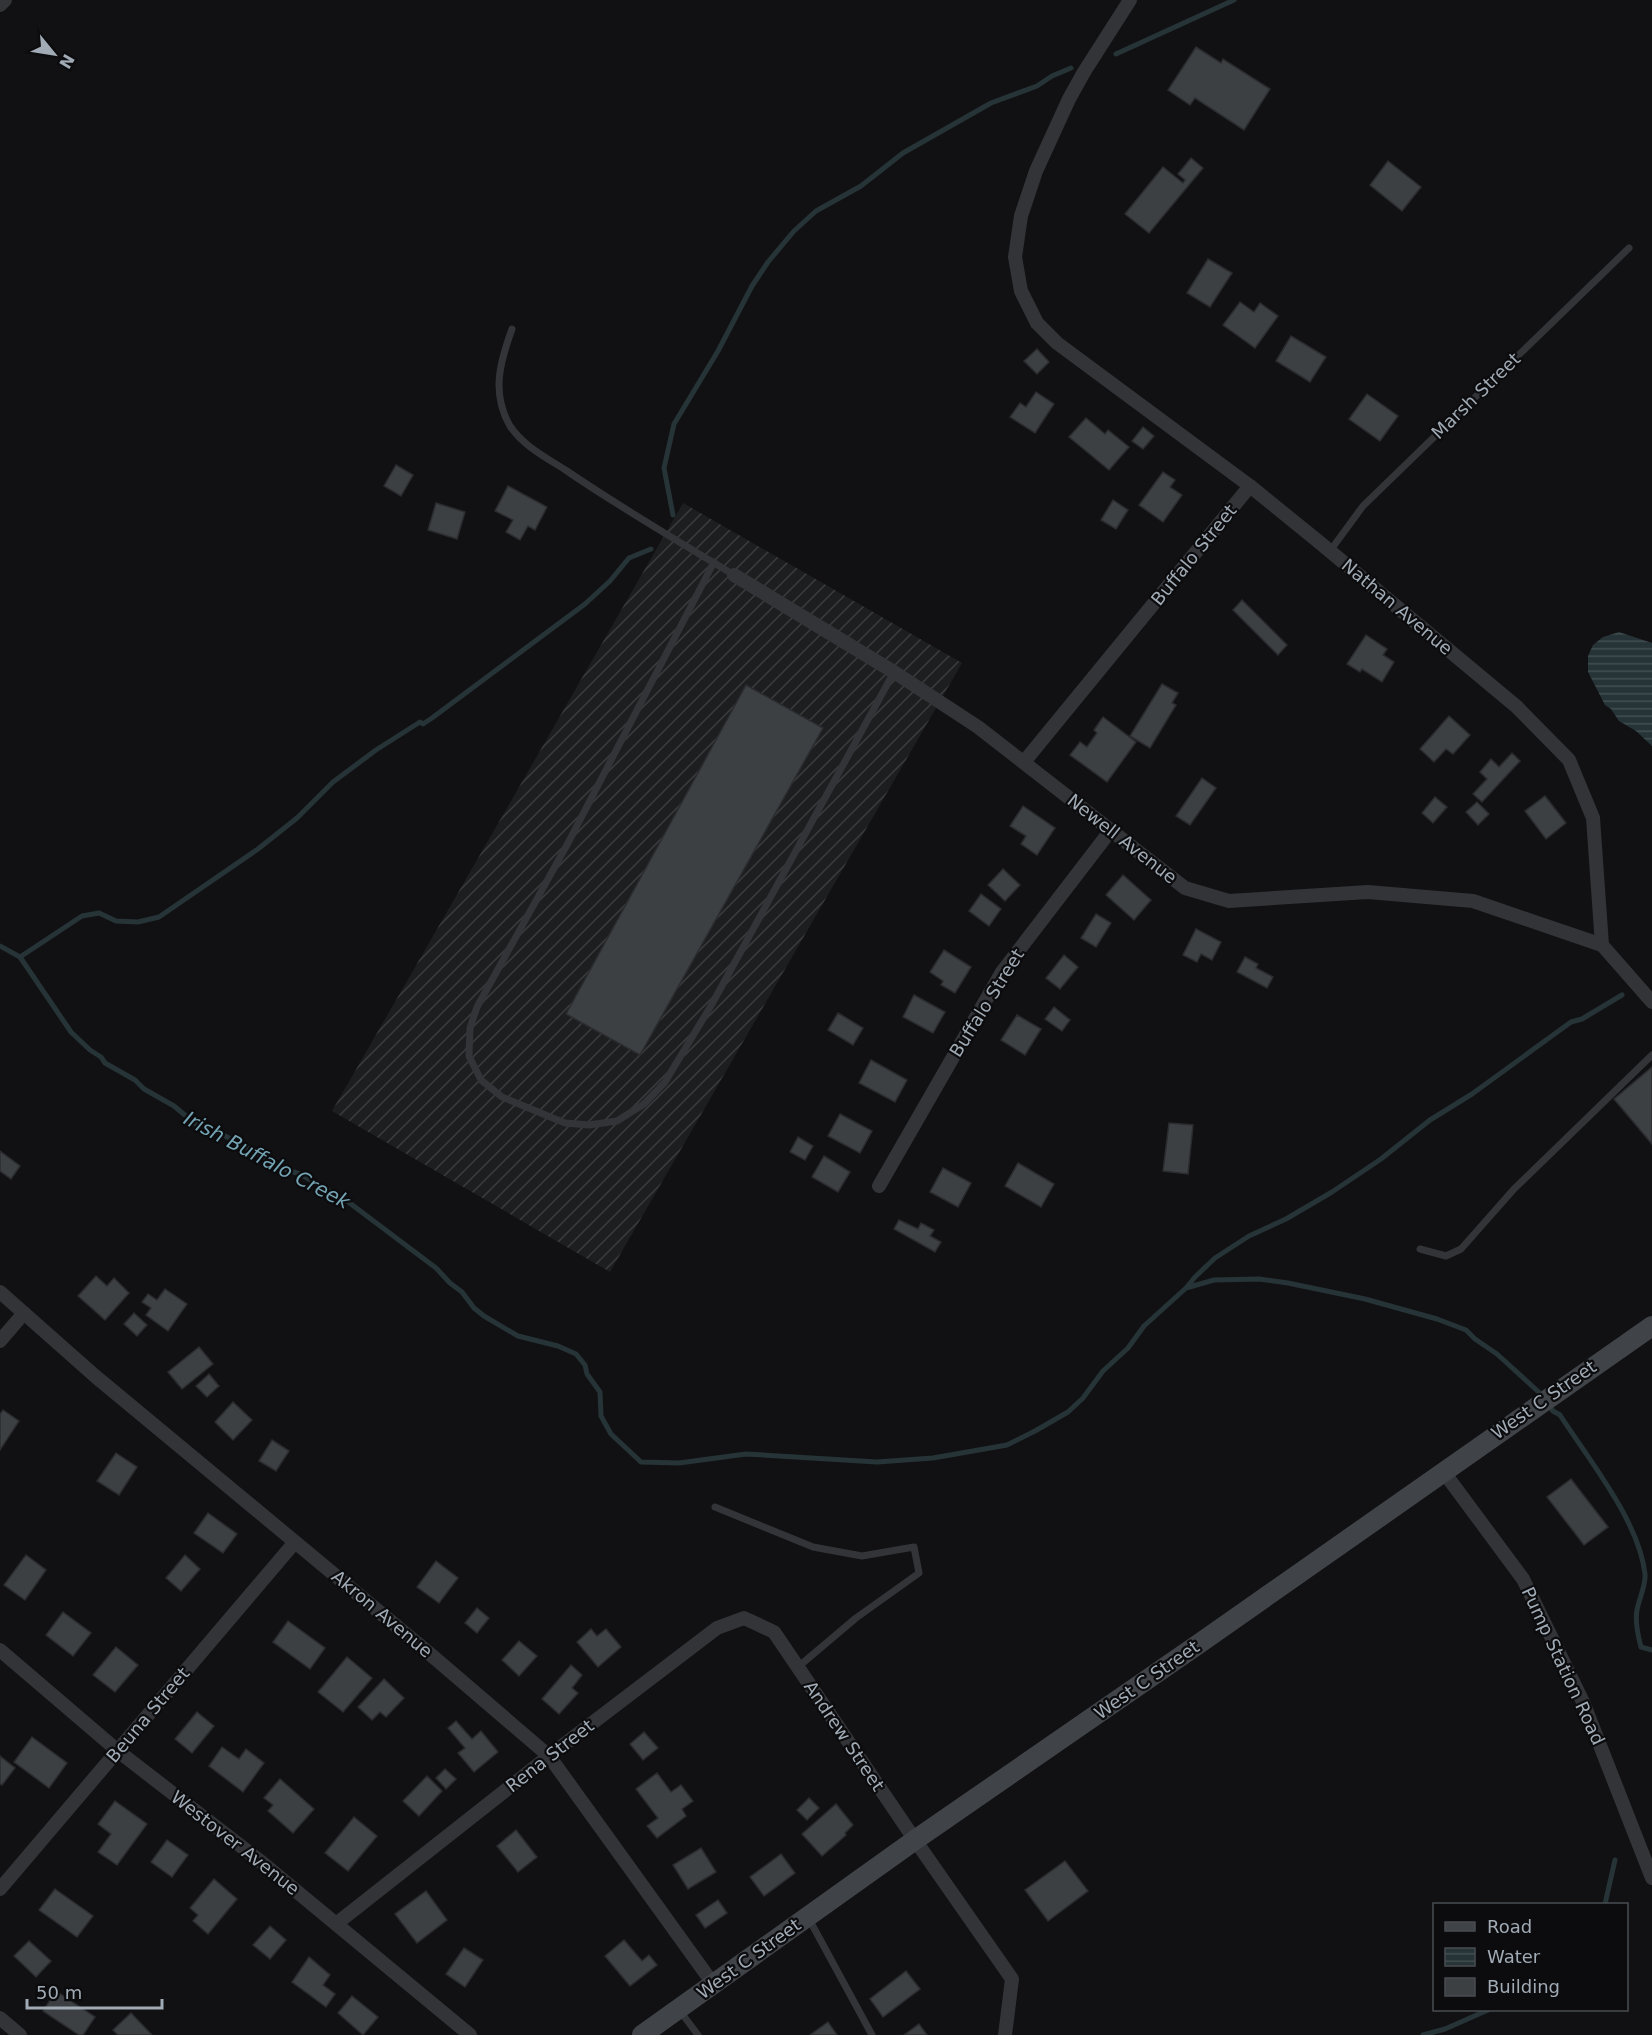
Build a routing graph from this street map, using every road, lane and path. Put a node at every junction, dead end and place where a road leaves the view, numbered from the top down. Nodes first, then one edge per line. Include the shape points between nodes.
1 (5, 0) edge
2 (1130, 0) edge
3 (0, 5) edge
4 (1629, 248) dead end
5 (512, 329) dead end
6 (1250, 486) junction
7 (1330, 551) junction
8 (714, 562) junction
9 (734, 575) joint
10 (894, 672) junction
11 (1024, 762) junction
12 (1111, 830) junction
13 (1602, 945) junction
14 (1652, 1002) edge
15 (1652, 1055) edge
16 (879, 1186) dead end
17 (1420, 1249) dead end
18 (0, 1292) edge
19 (24, 1313) junction
20 (1652, 1326) edge
21 (0, 1341) edge
22 (1443, 1471) junction
23 (715, 1506) dead end
24 (295, 1542) junction
25 (774, 1632) joint
26 (0, 1650) edge
27 (798, 1667) junction
28 (118, 1750) junction
29 (549, 1756) junction
30 (915, 1840) junction
31 (1652, 1878) edge
32 (0, 1889) edge
33 (808, 1917) junction
34 (336, 1924) junction
35 (714, 1985) junction
36 (678, 2009) junction
37 (0, 2018) edge
38 (20, 2035) edge
39 (470, 2035) edge
40 (642, 2035) edge
41 (698, 2035) edge
42 (872, 2035) edge
43 (1005, 2035) edge

1 - 3 street
2 - 6 street, Nathan Avenue via 1079,81 1036,171 1020,216 1015,257 1021,291 1036,324 1057,343
4 - 7 lane, Marsh Street via 1363,506
5 - 8 lane via 500,361 499,382 511,427 529,446 578,479
6 - 7 street, Nathan Avenue
6 - 11 street, Buffalo Street
7 - 13 street, Nathan Avenue via 1517,707 1569,760 1593,818
8 - 9 lane
8 - 10 lane via 568,843 477,1007 470,1028 468,1056 481,1080 501,1097 565,1123 589,1125 617,1121 644,1104 665,1082
9 - 10 street, Newell Avenue
10 - 11 street, Newell Avenue
11 - 12 street, Newell Avenue
12 - 13 street, Newell Avenue via 1185,888 1229,901 1368,892 1473,901
12 - 16 street, Buffalo Street via 1002,972
13 - 14 street
15 - 17 lane via 1514,1189 1461,1249 1446,1256
18 - 19 street, Akron Avenue
19 - 21 street
19 - 24 street, Akron Avenue
20 - 22 main road, West C Street
22 - 30 main road, West C Street
22 - 31 street, Pump Station Road via 1522,1579 1583,1702
23 - 27 lane via 813,1547 862,1556 914,1547 919,1573 856,1618
24 - 28 street, Beuna Street
24 - 29 street, Akron Avenue
25 - 27 street, Andrew Street
25 - 29 street, Rena Street via 744,1618 717,1628
26 - 28 street, Westover Avenue
27 - 30 street, Andrew Street
28 - 32 street, Beuna Street
28 - 34 street, Westover Avenue
29 - 34 street, Rena Street
29 - 35 street, Akron Avenue
30 - 33 main road, West C Street
30 - 43 street, Andrew Street via 1012,1979
33 - 35 main road, West C Street
33 - 42 lane
34 - 39 street, Westover Avenue
35 - 36 main road, West C Street
36 - 40 main road, West C Street
36 - 41 lane
37 - 38 street

